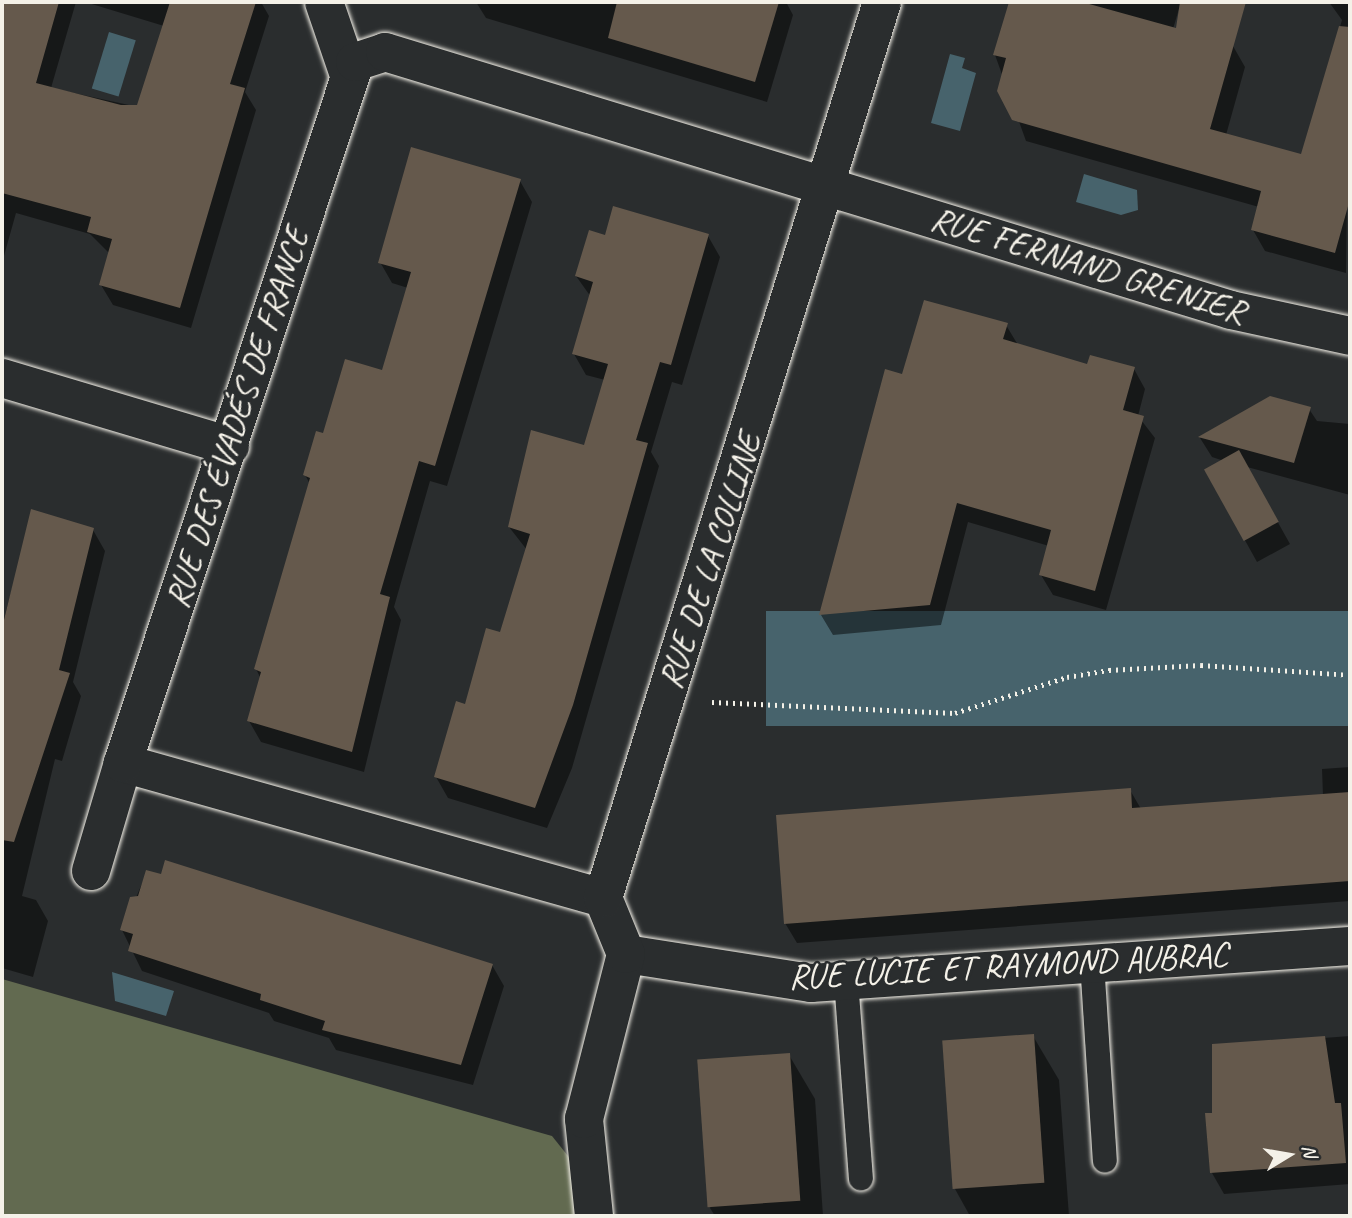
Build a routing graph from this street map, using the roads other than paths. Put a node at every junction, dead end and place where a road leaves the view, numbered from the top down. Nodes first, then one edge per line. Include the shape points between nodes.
1 (324, 2) edge
2 (882, 2) edge
3 (348, 72) junction
4 (828, 187) junction
5 (1350, 335) edge
6 (2, 378) edge
7 (230, 446) junction
8 (123, 763) junction
9 (91, 872) dead end
10 (603, 898) junction
11 (1350, 946) edge
12 (626, 954) junction
13 (1092, 962) junction
14 (846, 980) junction
15 (1105, 1161) dead end
16 (861, 1178) dead end
17 (594, 1216) edge

1 - 3 street
2 - 4 street, RUE DE LA COLLINE
3 - 4 street via 370,53 385,52
3 - 7 street, RUE DES ÉVADÉS DE FRANCE
4 - 5 street, RUE FERNAND GRENIER via 1231,310
4 - 10 street, RUE DE LA COLLINE
6 - 7 street
7 - 8 street, RUE DES ÉVADÉS DE FRANCE
8 - 9 street, RUE DES ÉVADÉS DE FRANCE
8 - 10 street
10 - 12 street
11 - 13 street, RUE LUCIE ET RAYMOND AUBRAC
12 - 14 street, RUE LUCIE ET RAYMOND AUBRAC via 811,983
12 - 17 street via 584,1119
13 - 14 street, RUE LUCIE ET RAYMOND AUBRAC
13 - 15 lane
14 - 16 lane

